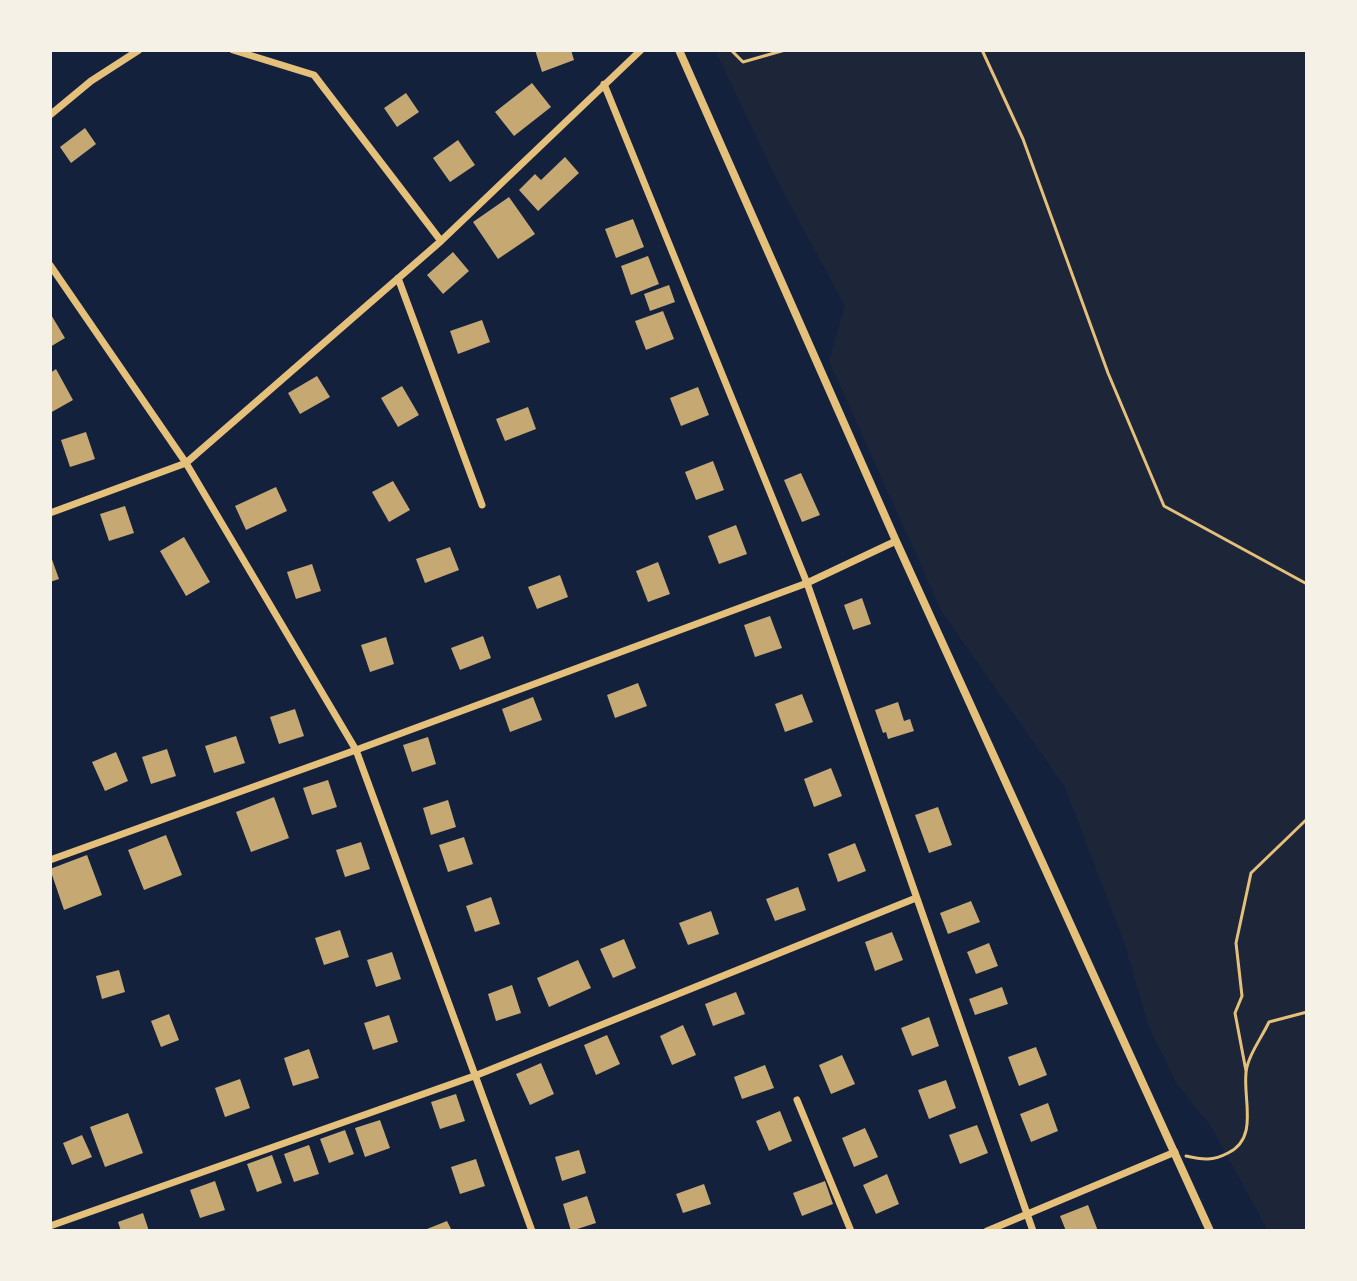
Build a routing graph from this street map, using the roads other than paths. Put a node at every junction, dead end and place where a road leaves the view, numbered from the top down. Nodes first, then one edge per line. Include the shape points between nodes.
1 (139, 50) edge
2 (233, 50) edge
3 (641, 50) edge
4 (679, 50) edge
5 (604, 84) junction
6 (50, 115) edge
7 (441, 241) junction
8 (50, 265) edge
9 (398, 278) junction
10 (186, 463) junction
11 (482, 505) dead end
12 (50, 513) edge
13 (896, 541) junction
14 (807, 583) junction
15 (356, 750) junction
16 (50, 860) edge
17 (916, 898) junction
18 (477, 1075) junction
19 (797, 1100) dead end
20 (1175, 1152) junction
21 (1027, 1215) junction
22 (50, 1226) edge
23 (532, 1231) edge
24 (851, 1231) edge
25 (987, 1231) edge
26 (1033, 1231) edge
27 (1210, 1231) edge

1 - 6 street
2 - 7 street via 314,75
3 - 5 street
4 - 13 street
5 - 7 street
5 - 14 street
7 - 9 street
8 - 10 street
9 - 10 street
9 - 11 street
10 - 12 street
10 - 15 street
13 - 14 street
13 - 20 street
14 - 15 street
14 - 17 street
15 - 16 street
15 - 18 street
17 - 18 street
17 - 21 street
18 - 22 street
18 - 23 street
19 - 24 street
20 - 21 street
20 - 27 street
21 - 25 street
21 - 26 street

